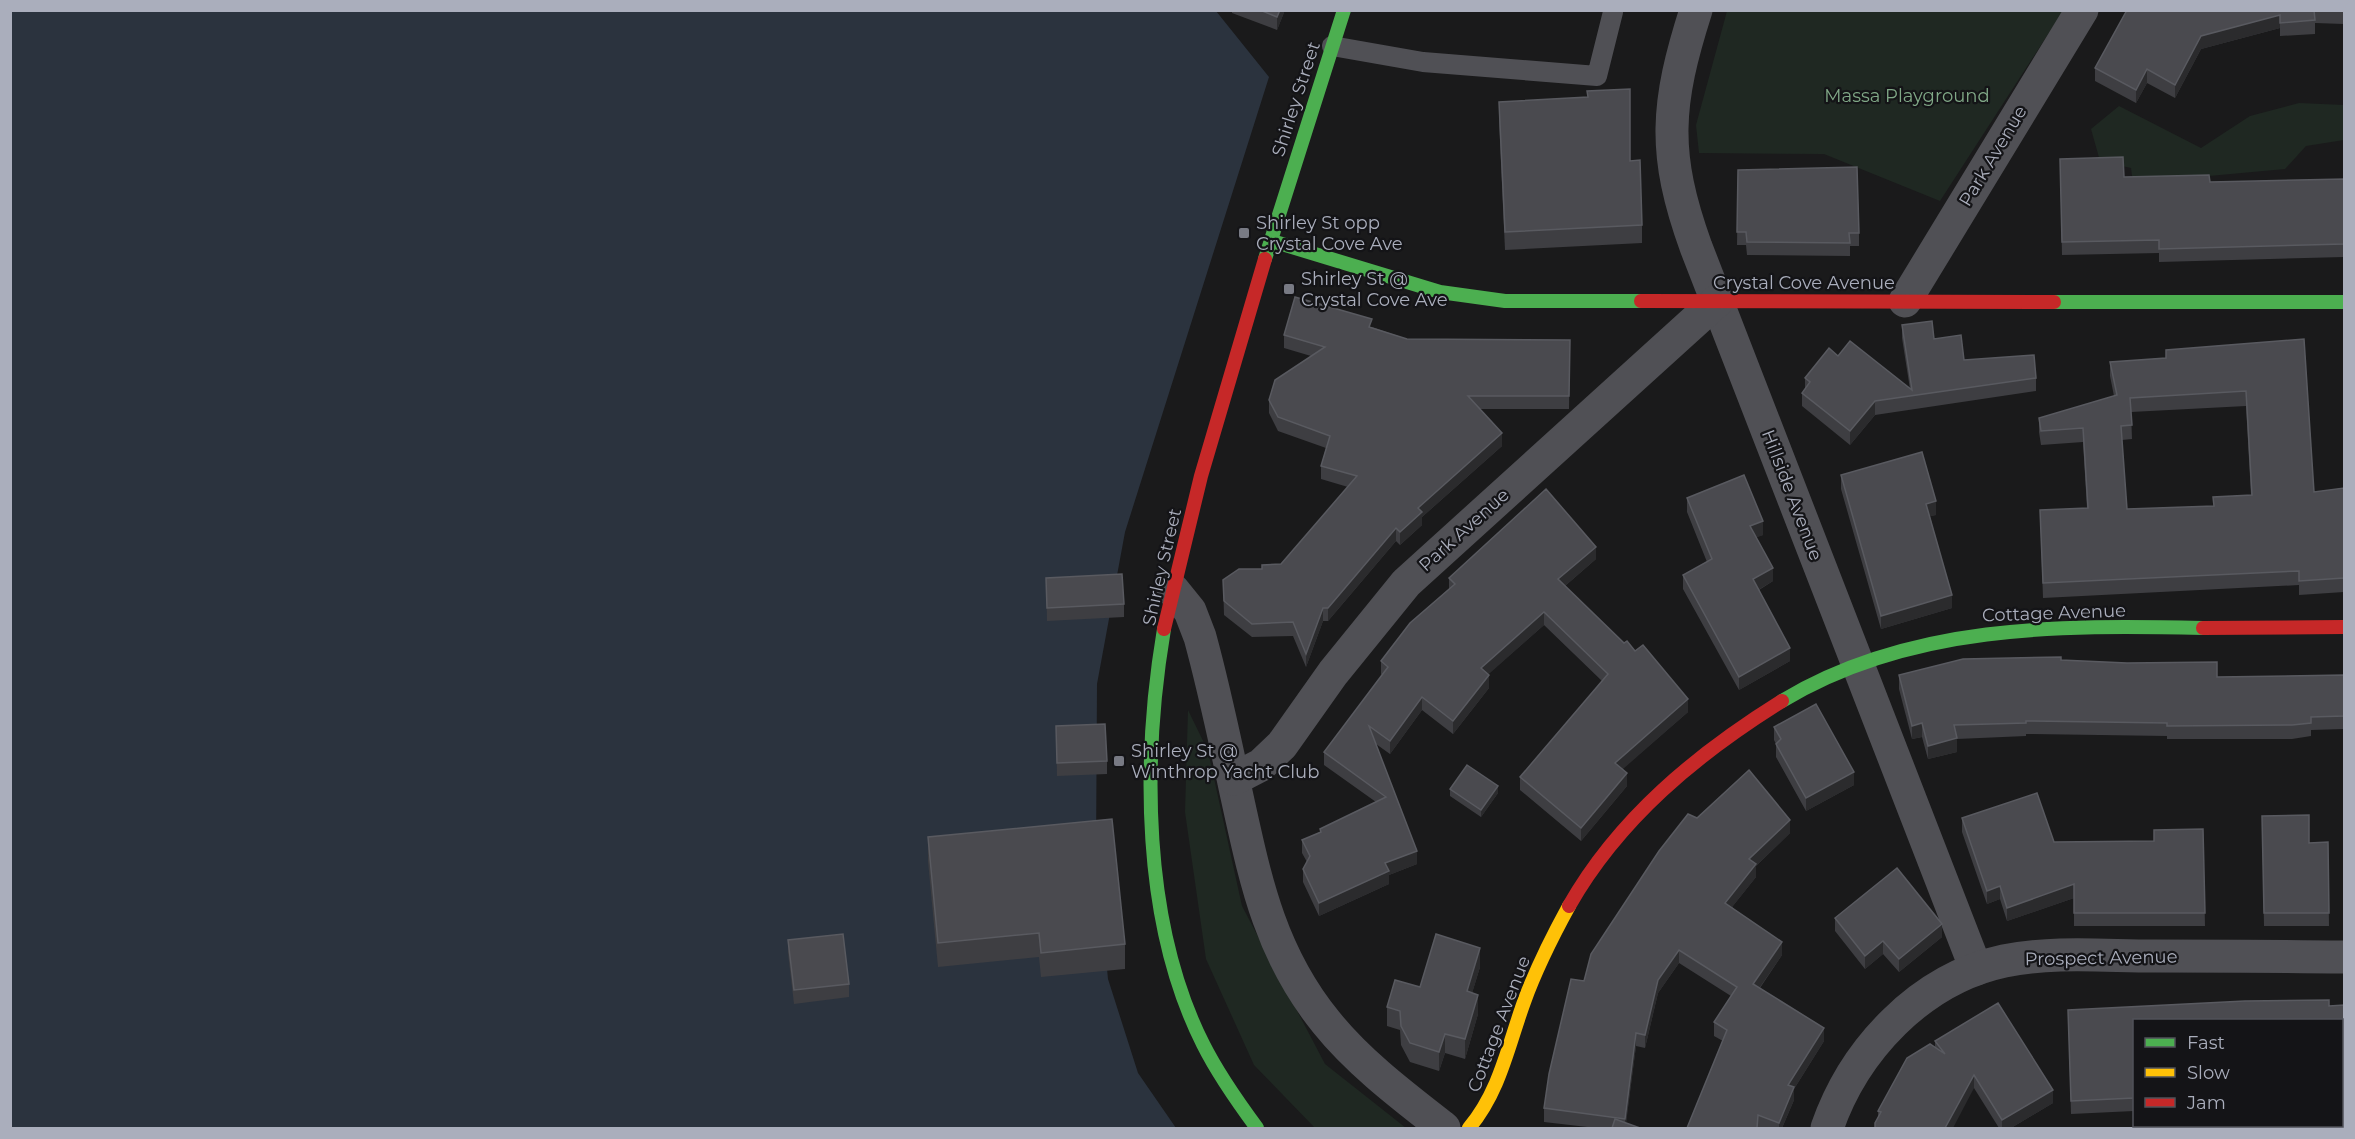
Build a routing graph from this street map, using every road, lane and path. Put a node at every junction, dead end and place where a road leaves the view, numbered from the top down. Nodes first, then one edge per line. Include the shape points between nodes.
1 (1344, 10) edge
2 (1696, 10) edge
3 (2082, 10) edge
4 (1613, 12) dead end
5 (1332, 46) junction
6 (1272, 241) junction
7 (1717, 301) junction
8 (1905, 301) junction
9 (2344, 302) edge
10 (1173, 590) junction
11 (2344, 627) edge
12 (1858, 665) junction
13 (1234, 779) junction
14 (2344, 957) edge
15 (1976, 969) junction
16 (1257, 1128) edge
17 (1444, 1128) edge
18 (1469, 1128) edge
19 (1827, 1128) edge

1 - 5 street, Shirley Street
2 - 7 street, Hillside Avenue via 1673,99 1671,142 1682,206
3 - 8 street, Park Avenue
4 - 5 lane via 1597,76 1423,62
5 - 6 street, Shirley Street
6 - 7 street, Crystal Cove Avenue via 1466,297 1505,301
6 - 10 street, Shirley Street via 1188,525
7 - 8 street, Crystal Cove Avenue
7 - 12 street, Hillside Avenue
7 - 13 street, Park Avenue via 1406,583 1339,664 1282,745 1261,765
8 - 9 street, Crystal Cove Avenue
10 - 13 street via 1190,610 1200,637
10 - 16 street, Shirley Street via 1156,681 1151,739 1154,844 1162,915 1179,987 1194,1028 1220,1079
11 - 12 street, Cottage Avenue via 2012,630 1937,642
12 - 15 street, Hillside Avenue
12 - 18 street, Cottage Avenue via 1784,700 1717,743 1624,828 1560,921 1524,999 1497,1086 1484,1111
13 - 17 street via 1260,899 1292,974 1315,1009 1346,1044
14 - 15 street, Prospect Avenue via 2040,956
15 - 19 street, Prospect Avenue via 1919,1003 1876,1040 1858,1063

